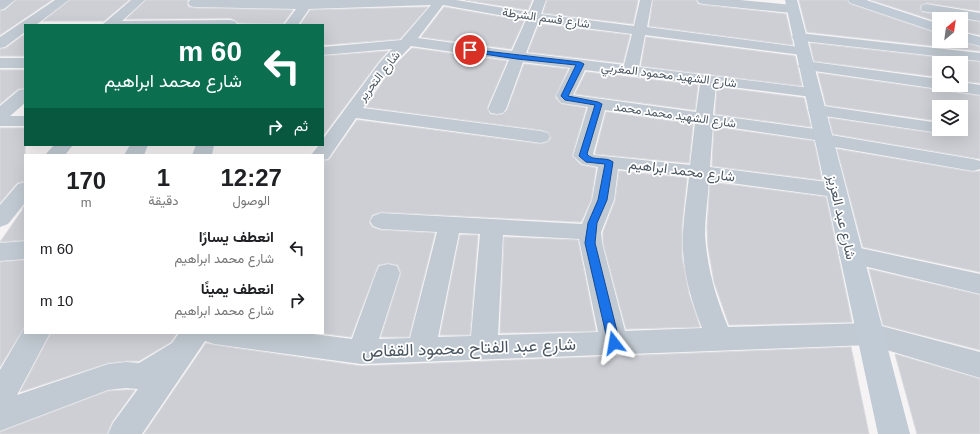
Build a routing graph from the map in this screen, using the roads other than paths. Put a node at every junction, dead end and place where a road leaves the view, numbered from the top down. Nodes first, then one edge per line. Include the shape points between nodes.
1 (9, 0) edge
2 (64, 0) edge
3 (139, 0) edge
4 (540, 0) edge
5 (646, 0) edge
6 (703, 0) edge
7 (854, 0) edge
8 (195, 1) edge
9 (440, 1) edge
10 (307, 2) edge
11 (925, 4) edge
12 (792, 5) edge
13 (0, 6) edge
14 (932, 14) edge
15 (533, 17) junction
16 (980, 17) edge
17 (28, 24) edge
18 (111, 24) edge
19 (172, 24) edge
20 (230, 24) dead end
21 (292, 24) edge
22 (24, 27) edge
23 (932, 27) edge
24 (639, 30) junction
25 (968, 38) edge
26 (980, 42) edge
27 (406, 43) junction
28 (0, 44) edge
29 (324, 51) edge
30 (803, 52) junction
31 (980, 57) edge
32 (517, 58) junction
33 (0, 63) edge
34 (24, 63) edge
35 (580, 64) junction
36 (631, 70) junction
37 (708, 79) junction
38 (932, 82) edge
39 (968, 88) edge
40 (980, 90) edge
41 (24, 95) edge
42 (814, 101) junction
43 (598, 104) junction
44 (497, 109) dead end
45 (0, 115) edge
46 (348, 117) junction
47 (704, 119) junction
48 (0, 120) edge
49 (24, 121) edge
50 (324, 123) edge
51 (932, 126) edge
52 (541, 137) dead end
53 (823, 137) junction
54 (63, 146) edge
55 (56, 154) edge
56 (322, 154) edge
57 (609, 162) junction
58 (973, 165) dead end
59 (700, 172) junction
60 (835, 190) junction
61 (24, 191) edge
62 (0, 219) edge
63 (381, 221) dead end
64 (450, 224) junction
65 (492, 226) junction
66 (590, 232) junction
67 (24, 250) edge
68 (0, 252) edge
69 (851, 255) junction
70 (388, 273) dead end
71 (980, 284) edge
72 (35, 334) edge
73 (222, 334) edge
74 (870, 334) junction
75 (720, 340) junction
76 (189, 342) edge
77 (614, 343) junction
78 (484, 348) junction
79 (421, 350) junction
80 (361, 352) junction
81 (980, 365) edge
82 (0, 398) edge
83 (0, 416) edge
84 (124, 434) edge
85 (894, 434) edge

1 - 13 street
2 - 17 street
3 - 18 street
4 - 15 street
5 - 24 street
6 - 12 street
7 - 23 street
8 - 10 street, شارع قسم الشرطة
8 - 19 street
9 - 10 street, شارع قسم الشرطة
9 - 15 street, شارع قسم الشرطة
9 - 27 street, شارع التحرير
10 - 21 street
11 - 14 street
11 - 16 street
12 - 30 street, شارع عبد العزيز
15 - 24 street, شارع قسم الشرطة
15 - 32 street
19 - 20 street
22 - 28 street
24 - 30 street, شارع قسم الشرطة
24 - 36 street
25 - 26 street
27 - 29 street, شارع الشهيد محمود المغربي
27 - 32 street, شارع الشهيد محمود المغربي
27 - 46 street, شارع التحرير via 385,65
30 - 31 street
30 - 38 street
30 - 42 street, شارع عبد العزيز
32 - 35 street, شارع الشهيد محمود المغربي
32 - 44 street
33 - 34 street
35 - 36 street, شارع الشهيد محمود المغربي
35 - 43 street, شارع الشهيد محمد محمد via 564,96 567,99
36 - 37 street, شارع الشهيد محمود المغربي
37 - 42 street, شارع الشهيد محمود المغربي
37 - 47 street
39 - 40 street
41 - 45 street
42 - 51 street, شارع الشهيد محمود المغربي
42 - 53 street, شارع عبد العزيز
43 - 47 street, شارع الشهيد محمد محمد
43 - 57 street, شارع محمد ابراهيم via 583,156 589,160
46 - 50 street
46 - 52 street
46 - 56 street, شارع التحرير
47 - 53 street, شارع الشهيد محمد محمد
47 - 59 street
48 - 49 street
53 - 58 street, شارع الشهيد محمد محمد
53 - 60 street, شارع عبد العزيز
54 - 55 street
57 - 59 street, شارع محمد ابراهيم
57 - 66 street via 603,200
59 - 60 street, شارع محمد ابراهيم
59 - 75 street via 694,256 700,288
60 - 69 street, شارع عبد العزيز
61 - 62 street
63 - 64 street
64 - 65 street
64 - 79 street
65 - 66 street
65 - 78 street
66 - 77 street via 592,254
67 - 68 street
69 - 71 street
69 - 74 street, شارع عبد العزيز
70 - 80 street
72 - 82 street
73 - 80 street, شارع عبد الفتاح محمود القفاص
74 - 75 street, شارع عبد الفتاح محمود القفاص
74 - 81 street
74 - 85 street, شارع عبد العزيز
75 - 77 street, شارع عبد الفتاح محمود القفاص
76 - 83 street via 142,376 108,377
76 - 84 street
77 - 78 street, شارع عبد الفتاح محمود القفاص
78 - 79 street, شارع عبد الفتاح محمود القفاص
79 - 80 street, شارع عبد الفتاح محمود القفاص

